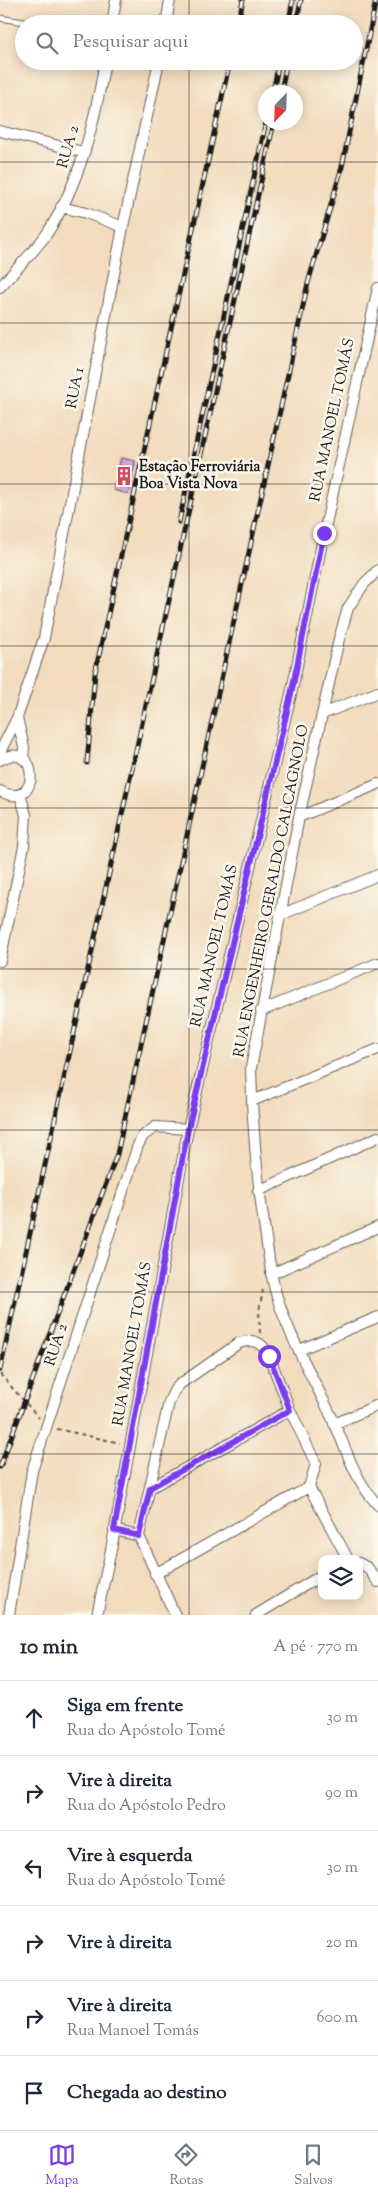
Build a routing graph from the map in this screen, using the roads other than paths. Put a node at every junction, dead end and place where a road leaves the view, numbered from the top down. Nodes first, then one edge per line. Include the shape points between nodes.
1 (116, 0) edge
2 (170, 0) edge
3 (113, 15) edge
4 (168, 15) edge
5 (0, 18) edge
6 (15, 20) edge
7 (103, 70) edge
8 (157, 70) edge
9 (0, 131) edge
10 (83, 152) junction
11 (60, 207) junction
12 (123, 228) junction
13 (0, 287) edge
14 (378, 288) edge
15 (378, 570) edge
16 (378, 692) edge
17 (322, 714) junction
18 (17, 718) junction
19 (0, 752) edge
20 (23, 759) junction
21 (0, 760) edge
22 (378, 784) edge
23 (0, 791) edge
24 (20, 794) junction
25 (299, 817) junction
26 (378, 875) edge
27 (280, 915) junction
28 (0, 961) edge
29 (378, 963) edge
30 (261, 1011) junction
31 (378, 1049) edge
32 (252, 1101) junction
33 (188, 1129) junction
34 (378, 1137) edge
35 (258, 1191) junction
36 (378, 1227) edge
37 (272, 1274) junction
38 (378, 1317) edge
39 (299, 1350) junction
40 (378, 1405) edge
41 (290, 1410) junction
42 (334, 1424) junction
43 (150, 1488) junction
44 (309, 1488) junction
45 (376, 1500) edge
46 (114, 1530) junction
47 (139, 1536) junction
48 (346, 1555) edge
49 (363, 1565) edge
50 (155, 1574) junction
51 (318, 1577) edge
52 (378, 1582) edge
53 (10, 1615) edge
54 (97, 1615) edge
55 (174, 1615) edge
56 (256, 1615) edge

1 - 3 street
2 - 4 street
5 - 6 lane
7 - 10 street, RUA 2
8 - 12 street, RUA 1
9 - 10 street
10 - 11 street, RUA 2 via 76,177
11 - 12 street via 86,213
11 - 13 street, RUA 2 via 46,235
12 - 18 street, RUA 1 via 44,638
14 - 33 street, RUA MANOEL TOMÁS via 292,690
15 - 17 street, RUA ENGENHEIRO GERALDO CALCAGNOLO via 348,608
16 - 17 street
17 - 25 street, RUA ENGENHEIRO GERALDO CALCAGNOLO
18 - 19 street, RUA 1
18 - 20 street via 24,748
20 - 21 street via 6,756
20 - 24 street via 30,767 32,777
22 - 25 street
23 - 24 street
24 - 28 street via 26,815 24,846
25 - 27 street, RUA ENGENHEIRO GERALDO CALCAGNOLO
26 - 27 street
27 - 30 street, RUA ENGENHEIRO GERALDO CALCAGNOLO
29 - 30 street
30 - 32 street, RUA ENGENHEIRO GERALDO CALCAGNOLO via 252,1068
31 - 32 street
32 - 35 street, RUA ENGENHEIRO GERALDO CALCAGNOLO
33 - 46 street, RUA MANOEL TOMÁS
33 - 53 street, RUA 2 via 154,1127 138,1145 32,1471
34 - 35 street
35 - 37 street, RUA ENGENHEIRO GERALDO CALCAGNOLO
36 - 37 street
37 - 39 street, RUA ENGENHEIRO GERALDO CALCAGNOLO via 276,1295
38 - 39 street
39 - 42 street, RUA ENGENHEIRO GERALDO CALCAGNOLO
40 - 42 street
41 - 43 street
41 - 43 street via 266,1349 259,1342 239,1343 174,1391
41 - 44 street via 316,1464
42 - 45 street, RUA ENGENHEIRO GERALDO CALCAGNOLO via 359,1481
43 - 47 street
44 - 48 street
44 - 50 street
46 - 47 street
46 - 54 street, RUA MANOEL TOMÁS
47 - 50 street
49 - 52 street
50 - 55 street
51 - 56 street

